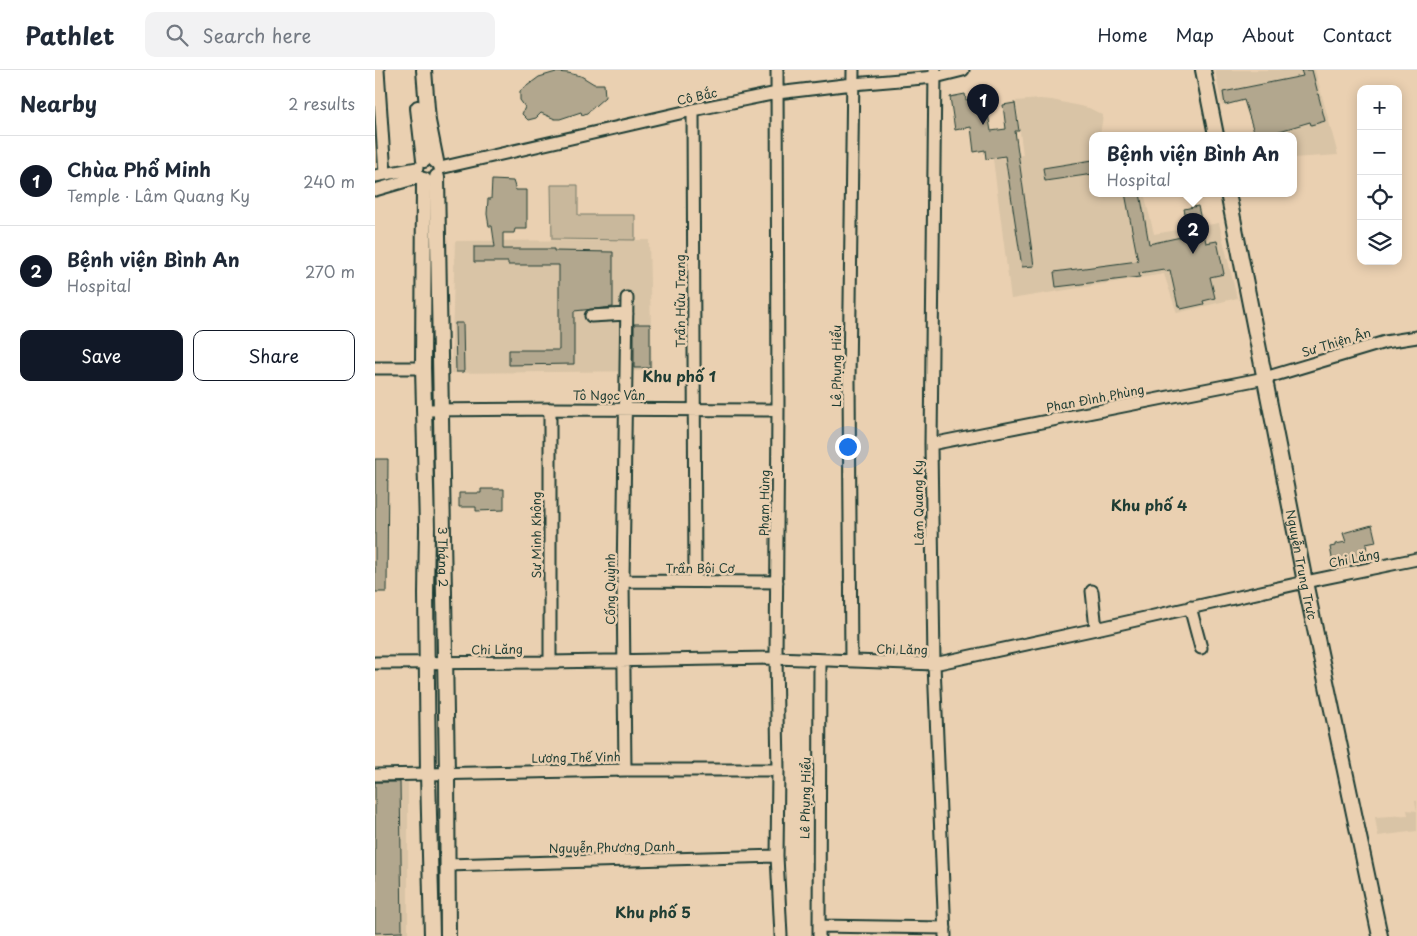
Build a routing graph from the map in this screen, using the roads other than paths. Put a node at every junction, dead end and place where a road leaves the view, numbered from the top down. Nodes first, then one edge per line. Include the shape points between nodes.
1 (378, 70) edge
2 (415, 70) edge
3 (424, 70) edge
4 (777, 70) edge
5 (853, 70) edge
6 (963, 70) edge
7 (1203, 70) edge
8 (935, 73) edge
9 (853, 84) junction
10 (777, 93) junction
11 (693, 110) junction
12 (424, 120) junction
13 (1215, 132) edge
14 (428, 170) junction
15 (380, 175) edge
16 (375, 190) edge
17 (1229, 197) edge
18 (627, 298) dead end
19 (627, 314) junction
20 (591, 316) dead end
21 (1417, 337) edge
22 (375, 368) edge
23 (423, 368) junction
24 (1265, 378) junction
25 (625, 408) junction
26 (550, 409) junction
27 (695, 409) junction
28 (425, 410) junction
29 (440, 410) junction
30 (778, 410) junction
31 (931, 444) junction
32 (1417, 559) edge
33 (623, 581) junction
34 (695, 582) junction
35 (777, 582) junction
36 (1305, 582) junction
37 (1092, 591) dead end
38 (1190, 607) junction
39 (1095, 629) junction
40 (1201, 648) dead end
41 (776, 658) junction
42 (821, 660) junction
43 (623, 661) junction
44 (549, 662) junction
45 (851, 662) junction
46 (375, 663) edge
47 (427, 663) junction
48 (445, 663) junction
49 (934, 664) junction
50 (625, 770) junction
51 (778, 770) junction
52 (428, 774) junction
53 (447, 774) junction
54 (375, 775) edge
55 (777, 856) junction
56 (447, 865) junction
57 (819, 931) edge
58 (892, 932) edge
59 (945, 932) edge
60 (432, 936) edge
61 (448, 936) edge
62 (781, 936) edge
63 (1380, 936) edge

1 - 15 street
2 - 12 main road
3 - 12 main road
4 - 10 street, Phạm Hùng
5 - 9 street, Lê Phụng Hiểu
6 - 8 street, Cô Bắc
7 - 13 main road
8 - 9 street, Cô Bắc
8 - 31 street, Lâm Quang Ky
9 - 10 street, Cô Bắc
9 - 45 street, Lê Phụng Hiểu via 849,381
10 - 11 street, Cô Bắc
10 - 30 street, Phạm Hùng
11 - 14 street, Cô Bắc
11 - 27 street, Trần Hữu Trang
12 - 14 main road
14 - 15 street
14 - 16 street
14 - 23 main road, 3 Tháng 2
14 - 29 main road, 3 Tháng 2
17 - 24 main road, Nguyễn Trung Trực
18 - 19 street, Cống Quỳnh
19 - 20 street
19 - 25 street, Cống Quỳnh
21 - 24 street, Sư Thiện Ân via 1385,342
22 - 23 street
23 - 28 main road, 3 Tháng 2
24 - 31 street, Phan Đình Phùng
24 - 36 main road, Nguyễn Trung Trực
25 - 26 street, Tô Ngọc Vân
25 - 27 street, Tô Ngọc Vân
25 - 33 street, Cống Quỳnh
26 - 29 street, Tô Ngọc Vân
26 - 44 street, Sư Minh Không
27 - 30 street, Tô Ngọc Vân
27 - 34 street, Trần Hữu Trang
28 - 29 street, Tô Ngọc Vân
28 - 47 main road, 3 Tháng 2
29 - 48 main road, 3 Tháng 2
30 - 35 street, Phạm Hùng
31 - 49 street, Lâm Quang Ky
32 - 36 street, Chi Lăng
33 - 34 street, Trần Bội Cơ
33 - 43 street, Cống Quỳnh
34 - 35 street, Trần Bội Cơ
35 - 41 street, Phạm Hùng
36 - 38 street, Chi Lăng
36 - 63 main road, Nguyễn Trung Trực
37 - 39 street
38 - 39 street, Chi Lăng
38 - 40 street
39 - 49 street, Chi Lăng
41 - 42 street, Chi Lăng
41 - 43 street, Chi Lăng
41 - 51 street, Phạm Hùng
42 - 45 street, Chi Lăng
42 - 57 street, Lê Phụng Hiểu
43 - 44 street, Chi Lăng
43 - 50 street, Cống Quỳnh
44 - 48 street, Chi Lăng
45 - 49 street, Chi Lăng
46 - 47 street, Chi Lăng
47 - 48 street, Chi Lăng
47 - 52 main road, 3 Tháng 2
48 - 53 main road, 3 Tháng 2
49 - 59 street, Lâm Quang Ky
50 - 51 street, Lương Thế Vinh
50 - 53 street, Lương Thế Vinh
51 - 55 street, Phạm Hùng
52 - 53 street, Lương Thế Vinh
52 - 54 street, Lương Thế Vinh
52 - 60 main road, 3 Tháng 2
53 - 56 main road, 3 Tháng 2
55 - 56 street, Nguyễn Phương Danh
55 - 62 street, Phạm Hùng
56 - 61 main road, 3 Tháng 2
57 - 58 street
58 - 59 street

